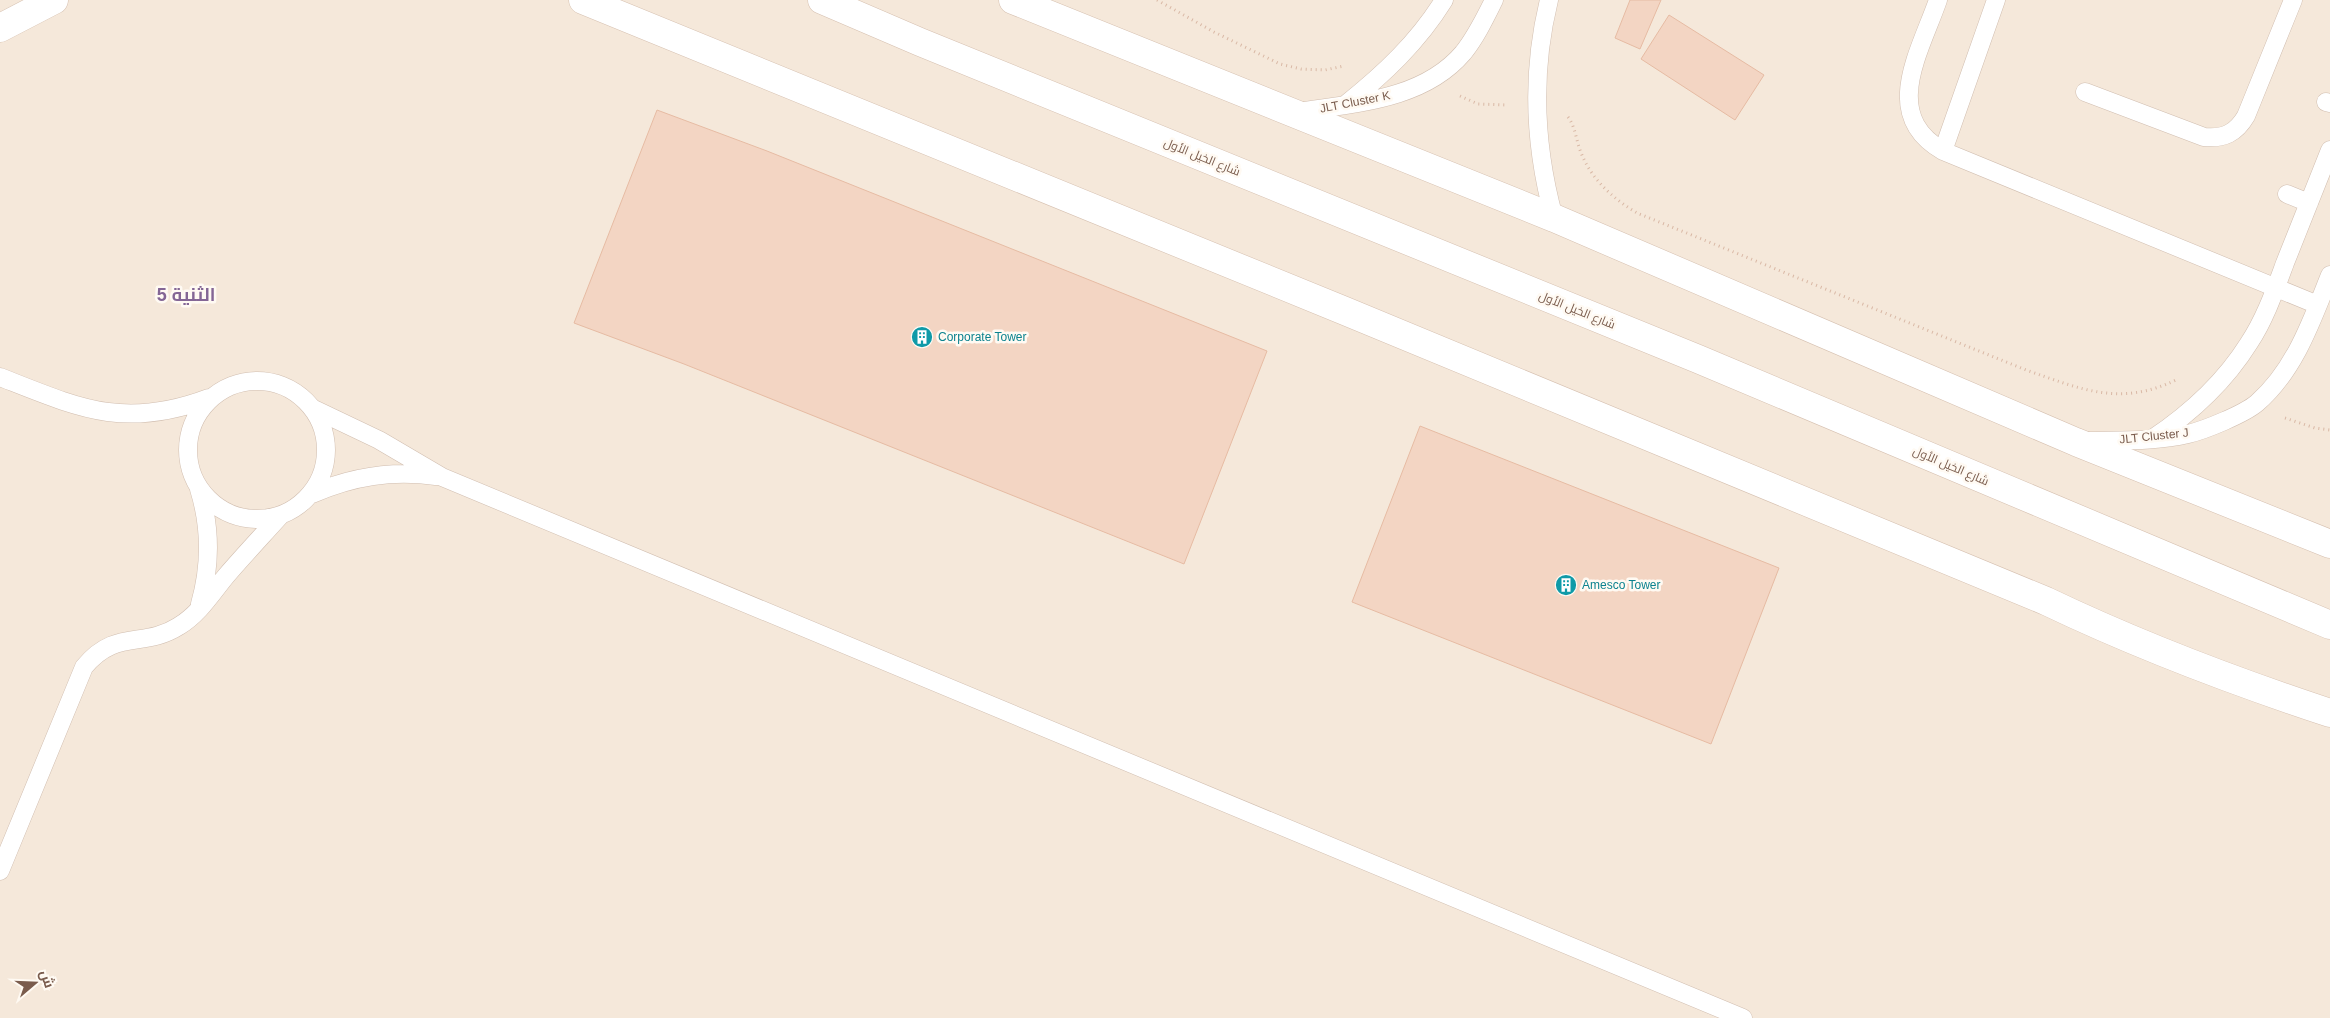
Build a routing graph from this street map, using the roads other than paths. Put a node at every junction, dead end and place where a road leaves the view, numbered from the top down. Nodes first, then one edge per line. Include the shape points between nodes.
1 (54, 0) edge
2 (583, 0) edge
3 (822, 0) edge
4 (1013, 0) edge
5 (1444, 0) edge
6 (1494, 0) edge
7 (1549, 0) edge
8 (1938, 0) edge
9 (1996, 0) edge
10 (2293, 0) edge
11 (0, 28) edge
12 (2085, 92) dead end
13 (1345, 105) junction
14 (1293, 113) junction
15 (2330, 150) edge
16 (1943, 151) junction
17 (2287, 194) dead end
18 (2309, 203) junction
19 (1554, 218) junction
20 (2330, 275) edge
21 (2276, 287) junction
22 (2318, 305) junction
23 (0, 377) edge
24 (212, 397) junction
25 (314, 409) junction
26 (2152, 439) junction
27 (2076, 442) junction
28 (442, 477) junction
29 (198, 484) junction
30 (312, 494) junction
31 (280, 516) junction
32 (2330, 544) edge
33 (198, 609) junction
34 (2330, 625) edge
35 (2325, 713) edge
36 (0, 871) edge
37 (1743, 1018) edge

1 - 11 main road
2 - 35 main road via 1428,345 2046,601 2184,662
3 - 34 main road, شارع الخيل الأول via 1707,363
4 - 14 main road
5 - 13 lane via 1408,49
6 - 13 lane, JLT Cluster K via 1482,26 1463,53 1436,77 1378,100
7 - 19 lane via 1543,22 1536,106 1543,173
8 - 16 lane via 1907,93 1909,111 1916,128 1927,142
9 - 16 lane
10 - 12 lane via 2246,116 2240,127 2229,135 2217,139 2204,137
13 - 14 lane, JLT Cluster K
14 - 19 main road
15 - 18 lane
16 - 21 lane
17 - 18 lane
18 - 21 lane
19 - 27 main road
20 - 22 lane, JLT Cluster J
21 - 22 lane
21 - 26 lane via 2250,343 2224,377 2180,420
22 - 26 lane, JLT Cluster J via 2295,356 2256,404 2188,434
23 - 24 lane via 72,406 118,414 166,412
24 - 25 lane via 228,386 265,380 284,385
24 - 29 lane via 199,411 191,429 190,467
25 - 28 lane via 379,440
25 - 30 lane via 323,425 326,461
26 - 27 lane, JLT Cluster J
27 - 32 main road
28 - 30 lane via 398,473 362,476
28 - 37 lane
29 - 31 lane via 209,500 234,515 262,520
29 - 33 lane via 209,546 207,574
30 - 31 lane
31 - 33 lane
33 - 36 lane via 170,632 111,644 84,667

